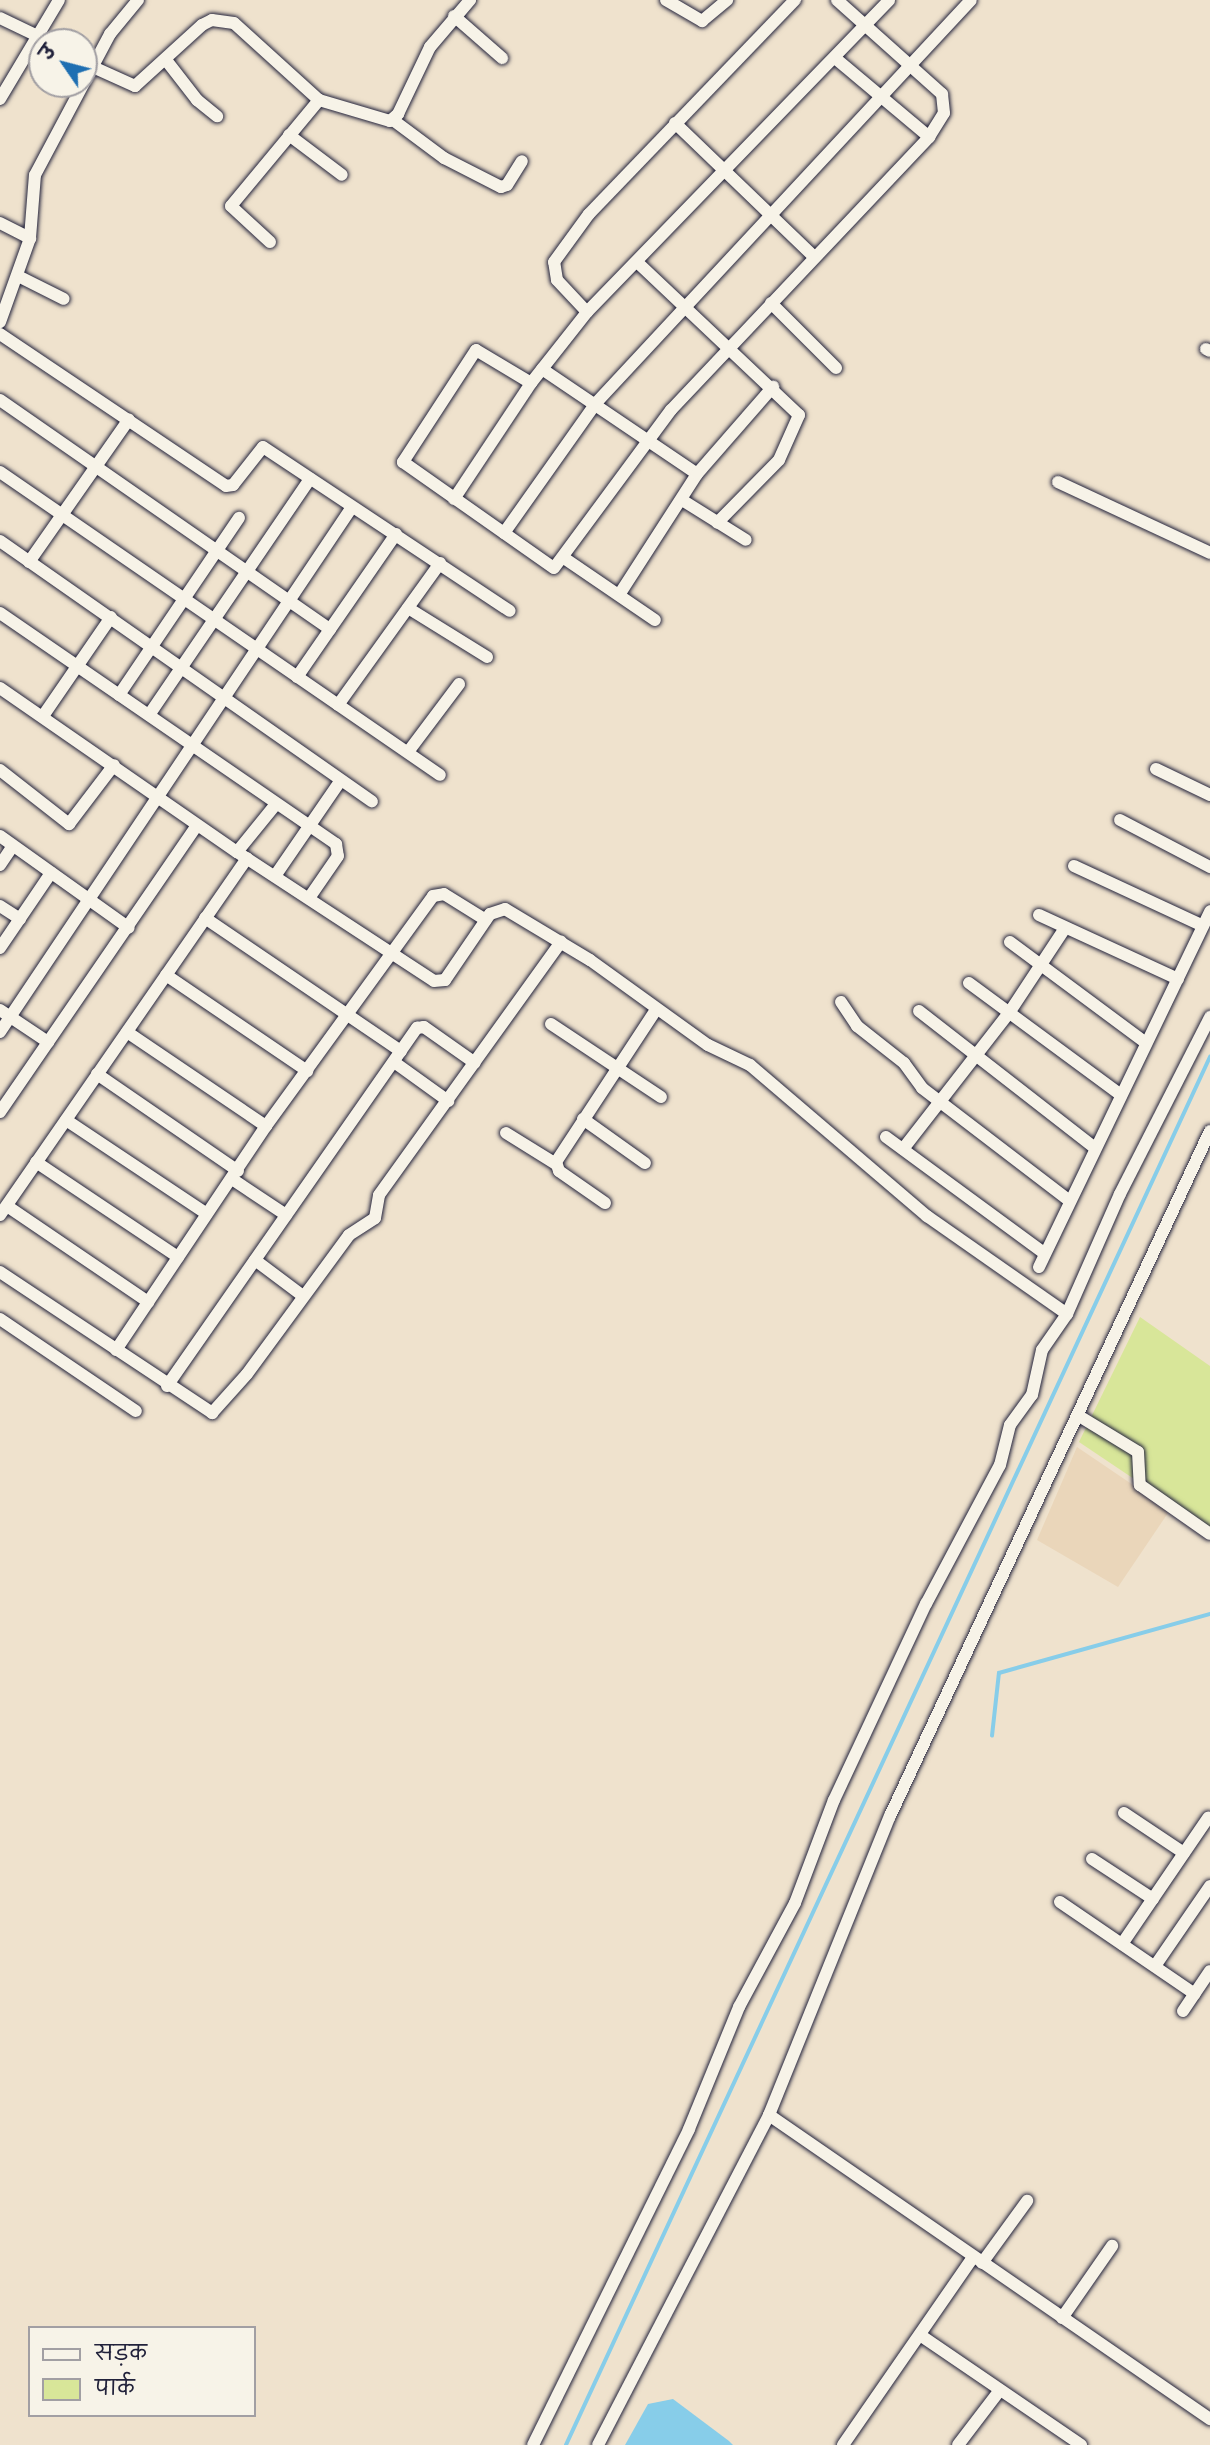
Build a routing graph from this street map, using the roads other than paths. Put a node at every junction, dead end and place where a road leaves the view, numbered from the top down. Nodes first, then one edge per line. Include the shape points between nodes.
1 (59, 0) edge
2 (138, 0) edge
3 (470, 0) edge
4 (666, 0) edge
5 (727, 0) edge
6 (795, 0) edge
7 (837, 0) edge
8 (889, 0) edge
9 (971, 0) edge
10 (454, 16) junction
11 (0, 18) edge
12 (866, 25) junction
13 (49, 28) edge
14 (28, 31) edge
15 (98, 51) edge
16 (502, 58) dead end
17 (835, 58) junction
18 (166, 60) junction
19 (28, 62) edge
20 (912, 67) junction
21 (98, 69) edge
22 (72, 98) edge
23 (0, 99) edge
24 (882, 99) junction
25 (319, 100) junction
26 (217, 116) dead end
27 (393, 120) junction
28 (675, 123) junction
29 (289, 135) junction
30 (929, 137) junction
31 (522, 161) dead end
32 (724, 172) junction
33 (342, 175) dead end
34 (769, 216) junction
35 (0, 223) edge
36 (30, 237) junction
37 (270, 242) dead end
38 (813, 256) junction
39 (637, 262) junction
40 (18, 276) junction
41 (64, 299) dead end
42 (771, 303) junction
43 (684, 307) junction
44 (587, 312) junction
45 (0, 322) edge
46 (0, 334) edge
47 (728, 346) junction
48 (836, 368) dead end
49 (542, 369) junction
50 (531, 383) junction
51 (773, 387) junction
52 (0, 400) edge
53 (596, 403) junction
54 (129, 419) junction
55 (648, 438) junction
56 (97, 466) junction
57 (0, 472) edge
58 (697, 474) junction
59 (310, 479) junction
60 (1058, 482) dead end
61 (454, 499) junction
62 (682, 500) junction
63 (352, 507) junction
64 (62, 515) junction
65 (239, 518) dead end
66 (717, 523) junction
67 (504, 533) junction
68 (396, 534) junction
69 (746, 540) dead end
70 (0, 541) edge
71 (217, 550) junction
72 (1210, 553) edge
73 (564, 558) junction
74 (29, 562) junction
75 (440, 563) junction
76 (247, 572) junction
77 (619, 595) junction
78 (186, 600) junction
79 (288, 600) junction
80 (408, 608) junction
81 (510, 611) dead end
82 (0, 613) edge
83 (111, 617) junction
84 (655, 620) dead end
85 (215, 621) junction
86 (330, 629) junction
87 (153, 647) junction
88 (256, 648) junction
89 (487, 657) dead end
90 (77, 667) junction
91 (183, 668) junction
92 (298, 677) junction
93 (459, 684) dead end
94 (0, 688) edge
95 (119, 695) junction
96 (223, 698) junction
97 (338, 705) junction
98 (149, 715) junction
99 (43, 716) junction
100 (192, 745) junction
101 (408, 752) junction
102 (114, 765) junction
103 (1156, 769) dead end
104 (0, 770) edge
105 (440, 775) dead end
106 (341, 780) junction
107 (1210, 795) edge
108 (157, 797) junction
109 (372, 801) dead end
110 (276, 804) junction
111 (1120, 820) dead end
112 (197, 825) junction
113 (309, 826) junction
114 (0, 836) edge
115 (13, 846) junction
116 (242, 855) junction
117 (0, 865) edge
118 (1074, 866) dead end
119 (1210, 867) edge
120 (51, 873) junction
121 (275, 876) junction
122 (309, 898) junction
123 (89, 901) junction
124 (0, 906) edge
125 (1210, 911) edge
126 (1039, 915) dead end
127 (205, 918) junction
128 (20, 919) junction
129 (486, 920) junction
130 (1203, 926) junction
131 (129, 928) junction
132 (1065, 928) junction
133 (561, 942) junction
134 (1010, 942) dead end
135 (0, 948) edge
136 (390, 953) junction
137 (1041, 965) junction
138 (166, 975) junction
139 (1178, 979) junction
140 (969, 984) dead end
141 (841, 1002) dead end
142 (656, 1010) junction
143 (919, 1011) dead end
144 (5, 1013) edge
145 (1009, 1013) junction
146 (346, 1015) junction
147 (1210, 1017) edge
148 (551, 1024) dead end
149 (0, 1032) edge
150 (127, 1032) junction
151 (48, 1042) junction
152 (1146, 1043) junction
153 (397, 1056) junction
154 (976, 1056) junction
155 (475, 1063) junction
156 (618, 1067) junction
157 (307, 1071) junction
158 (97, 1074) junction
159 (1121, 1095) junction
160 (661, 1097) dead end
161 (448, 1101) junction
162 (940, 1102) junction
163 (0, 1112) edge
164 (583, 1119) junction
165 (66, 1120) junction
166 (266, 1126) junction
167 (1210, 1131) edge
168 (506, 1133) dead end
169 (886, 1137) dead end
170 (1096, 1148) junction
171 (903, 1150) junction
172 (36, 1162) junction
173 (645, 1163) dead end
174 (556, 1164) junction
175 (235, 1175) junction
176 (1070, 1201) junction
177 (606, 1203) dead end
178 (3, 1210) edge
179 (207, 1214) junction
180 (286, 1215) junction
181 (178, 1257) junction
182 (255, 1260) junction
183 (0, 1272) edge
184 (303, 1296) junction
185 (148, 1302) junction
186 (1067, 1314) junction
187 (0, 1319) edge
188 (116, 1350) junction
189 (167, 1386) junction
190 (136, 1411) dead end
191 (1079, 1416) junction
192 (1210, 1534) edge
193 (1124, 1813) dead end
194 (1208, 1818) dead end
195 (1184, 1853) junction
196 (1092, 1859) dead end
197 (1210, 1886) edge
198 (1153, 1899) junction
199 (1059, 1902) dead end
200 (1122, 1944) junction
201 (1155, 1966) junction
202 (1210, 1971) edge
203 (1195, 1994) junction
204 (1183, 2011) dead end
205 (769, 2115) junction
206 (1027, 2201) dead end
207 (1112, 2246) dead end
208 (978, 2260) junction
209 (1062, 2318) junction
210 (920, 2335) junction
211 (1000, 2390) junction
212 (1210, 2419) edge
213 (1076, 2443) edge
214 (533, 2445) edge
215 (598, 2445) edge
216 (843, 2445) edge
217 (958, 2445) edge

1 - 13 street
2 - 15 street
3 - 10 street
4 - 5 street via 702,22
6 - 28 street
7 - 12 street
8 - 12 street
9 - 20 street
10 - 16 street
10 - 27 street via 430,47
11 - 14 street
12 - 17 street
12 - 20 street
17 - 24 street
17 - 32 street
18 - 21 street via 135,86
18 - 25 street via 208,21 234,23
18 - 26 street via 197,100
19 - 23 street
20 - 24 street
20 - 30 street via 945,99 944,113
22 - 36 street via 34,175
24 - 30 street
24 - 34 street
25 - 27 street
25 - 29 street
27 - 31 street via 450,162 501,187
28 - 32 street
28 - 44 street via 579,225 554,262 556,280
29 - 33 street
29 - 37 street via 231,206
30 - 38 street
32 - 34 street
32 - 39 street
34 - 38 street
34 - 43 street
35 - 36 street
36 - 40 street
38 - 42 street
39 - 43 street
39 - 44 street
40 - 41 street
40 - 45 street
42 - 47 street
42 - 48 street
43 - 47 street
43 - 53 street
44 - 49 street
46 - 54 street
47 - 51 street
47 - 55 street
49 - 50 street
49 - 53 street
50 - 61 street
50 - 61 street via 484,351 473,352 403,463
51 - 58 street
51 - 66 street via 797,412 798,419 779,460
52 - 56 street
53 - 55 street
53 - 67 street
54 - 56 street
54 - 59 street via 226,486 233,485 261,447
55 - 58 street
55 - 73 street
56 - 64 street
56 - 71 street
57 - 64 street
58 - 62 street
59 - 63 street
59 - 76 street
60 - 72 street
61 - 67 street
62 - 66 street
62 - 77 street
63 - 68 street
63 - 79 street
64 - 74 street
64 - 78 street
65 - 71 street
66 - 69 street
67 - 73 street via 551,567
68 - 75 street
68 - 86 street
70 - 74 street
71 - 76 street
71 - 78 street
73 - 77 street
74 - 83 street
75 - 80 street
75 - 81 street
76 - 79 street
76 - 85 street
77 - 84 street
78 - 85 street
78 - 87 street
79 - 86 street
79 - 88 street
80 - 89 street
80 - 97 street
82 - 90 street
83 - 87 street
83 - 90 street
85 - 88 street
85 - 91 street
86 - 92 street
87 - 91 street
87 - 95 street
88 - 92 street
88 - 96 street
90 - 95 street
90 - 99 street
91 - 96 street
91 - 98 street
92 - 97 street
93 - 101 street
94 - 99 street
95 - 98 street
96 - 100 street
96 - 106 street
97 - 101 street
98 - 100 street
99 - 102 street
100 - 108 street
100 - 110 street
101 - 105 street
102 - 104 street via 69,824
102 - 108 street
103 - 107 street
106 - 109 street
106 - 113 street
108 - 112 street
108 - 123 street
110 - 113 street
110 - 116 street
111 - 119 street
112 - 116 street
112 - 131 street
113 - 121 street
113 - 122 street via 339,851
114 - 115 street
115 - 117 street
115 - 120 street
116 - 121 street
116 - 127 street
118 - 130 street
120 - 123 street
120 - 128 street
121 - 122 street
122 - 136 street
123 - 131 street
123 - 144 street
124 - 128 street
125 - 130 street
126 - 132 street
127 - 138 street
127 - 146 street
128 - 135 street
129 - 133 street via 496,910 505,909
129 - 136 street via 436,893
129 - 136 street via 442,982
130 - 139 street
131 - 151 street
132 - 137 street
132 - 139 street
133 - 142 street
133 - 155 street
134 - 137 street
136 - 146 street
137 - 145 street
137 - 152 street
138 - 150 street
138 - 157 street
139 - 152 street
140 - 145 street
141 - 162 street via 857,1026 904,1063 922,1088
142 - 156 street
142 - 186 street via 750,1065 928,1216
143 - 154 street
144 - 149 street
144 - 151 street
145 - 154 street
145 - 159 street
146 - 153 street
146 - 157 street
147 - 186 street via 1120,1194
148 - 156 street
150 - 158 street
150 - 166 street
151 - 163 street
152 - 159 street
153 - 155 street via 422,1026
153 - 161 street
153 - 180 street
154 - 162 street
154 - 170 street
155 - 161 street
156 - 160 street
156 - 164 street
157 - 166 street
158 - 165 street
158 - 175 street
159 - 170 street
161 - 184 street via 379,1195 375,1218 349,1235
162 - 171 street
162 - 176 street
164 - 173 street
164 - 174 street
165 - 172 street
165 - 179 street
166 - 175 street
167 - 191 street
168 - 174 street
169 - 171 street
170 - 176 street
171 - 176 street via 1042,1261
172 - 178 street
172 - 181 street
174 - 177 street via 559,1171
175 - 179 street
175 - 180 street
178 - 185 street
179 - 181 street
180 - 182 street
181 - 185 street
182 - 184 street
182 - 189 street
183 - 188 street
184 - 189 street via 247,1374 212,1413
185 - 188 street
186 - 214 street via 1042,1350 1032,1395 1010,1425 1000,1465 926,1604 834,1800 795,1903 739,2007 689,2129
187 - 190 street
188 - 189 street
191 - 192 street via 1138,1452 1140,1485
191 - 205 street via 890,1816
193 - 195 street
194 - 195 street
195 - 198 street
196 - 198 street
197 - 201 street
198 - 200 street
199 - 200 street
200 - 201 street
201 - 203 street
202 - 203 street
203 - 204 street
205 - 208 street
205 - 215 street
206 - 208 street
207 - 209 street
208 - 209 street
208 - 210 street
209 - 212 street
210 - 211 street
210 - 216 street
211 - 213 street
211 - 217 street

